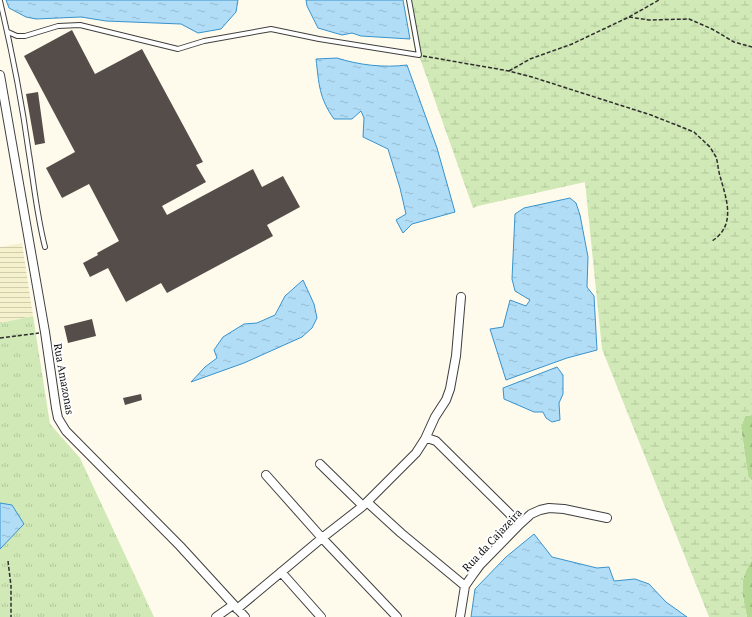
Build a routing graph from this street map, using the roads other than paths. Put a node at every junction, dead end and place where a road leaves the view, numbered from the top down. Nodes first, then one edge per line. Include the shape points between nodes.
1 (409, 0) edge
2 (0, 1) edge
3 (8, 32) junction
4 (0, 75) edge
5 (45, 247) dead end
6 (461, 296) dead end
7 (425, 439) junction
8 (320, 464) dead end
9 (266, 475) dead end
10 (365, 504) junction
11 (607, 518) dead end
12 (520, 524) junction
13 (322, 538) junction
14 (281, 572) junction
15 (465, 586) junction
16 (235, 607) junction
17 (216, 617) edge
18 (245, 617) edge
19 (321, 617) edge
20 (397, 617) edge
21 (460, 617) edge

1 - 3 lane via 419,55 271,29 204,41 178,49 80,25 58,26 25,36
2 - 3 lane
3 - 5 lane via 36,211
4 - 16 street, Rua Amazonas via 58,418 66,432 180,546
6 - 7 street via 456,356 450,389
7 - 10 street via 412,457
7 - 12 street via 436,442
8 - 10 street, Rua da Cajazeira
9 - 13 street
10 - 13 street
10 - 15 street, Rua da Cajazeira
11 - 12 street, Rua da Cajazeira via 549,508 531,514
12 - 15 street, Rua da Cajazeira via 480,566
13 - 14 street
13 - 20 street
14 - 16 street
14 - 19 street
15 - 21 street, Rua da Cajazeira
16 - 17 street
16 - 18 street, Rua Amazonas

